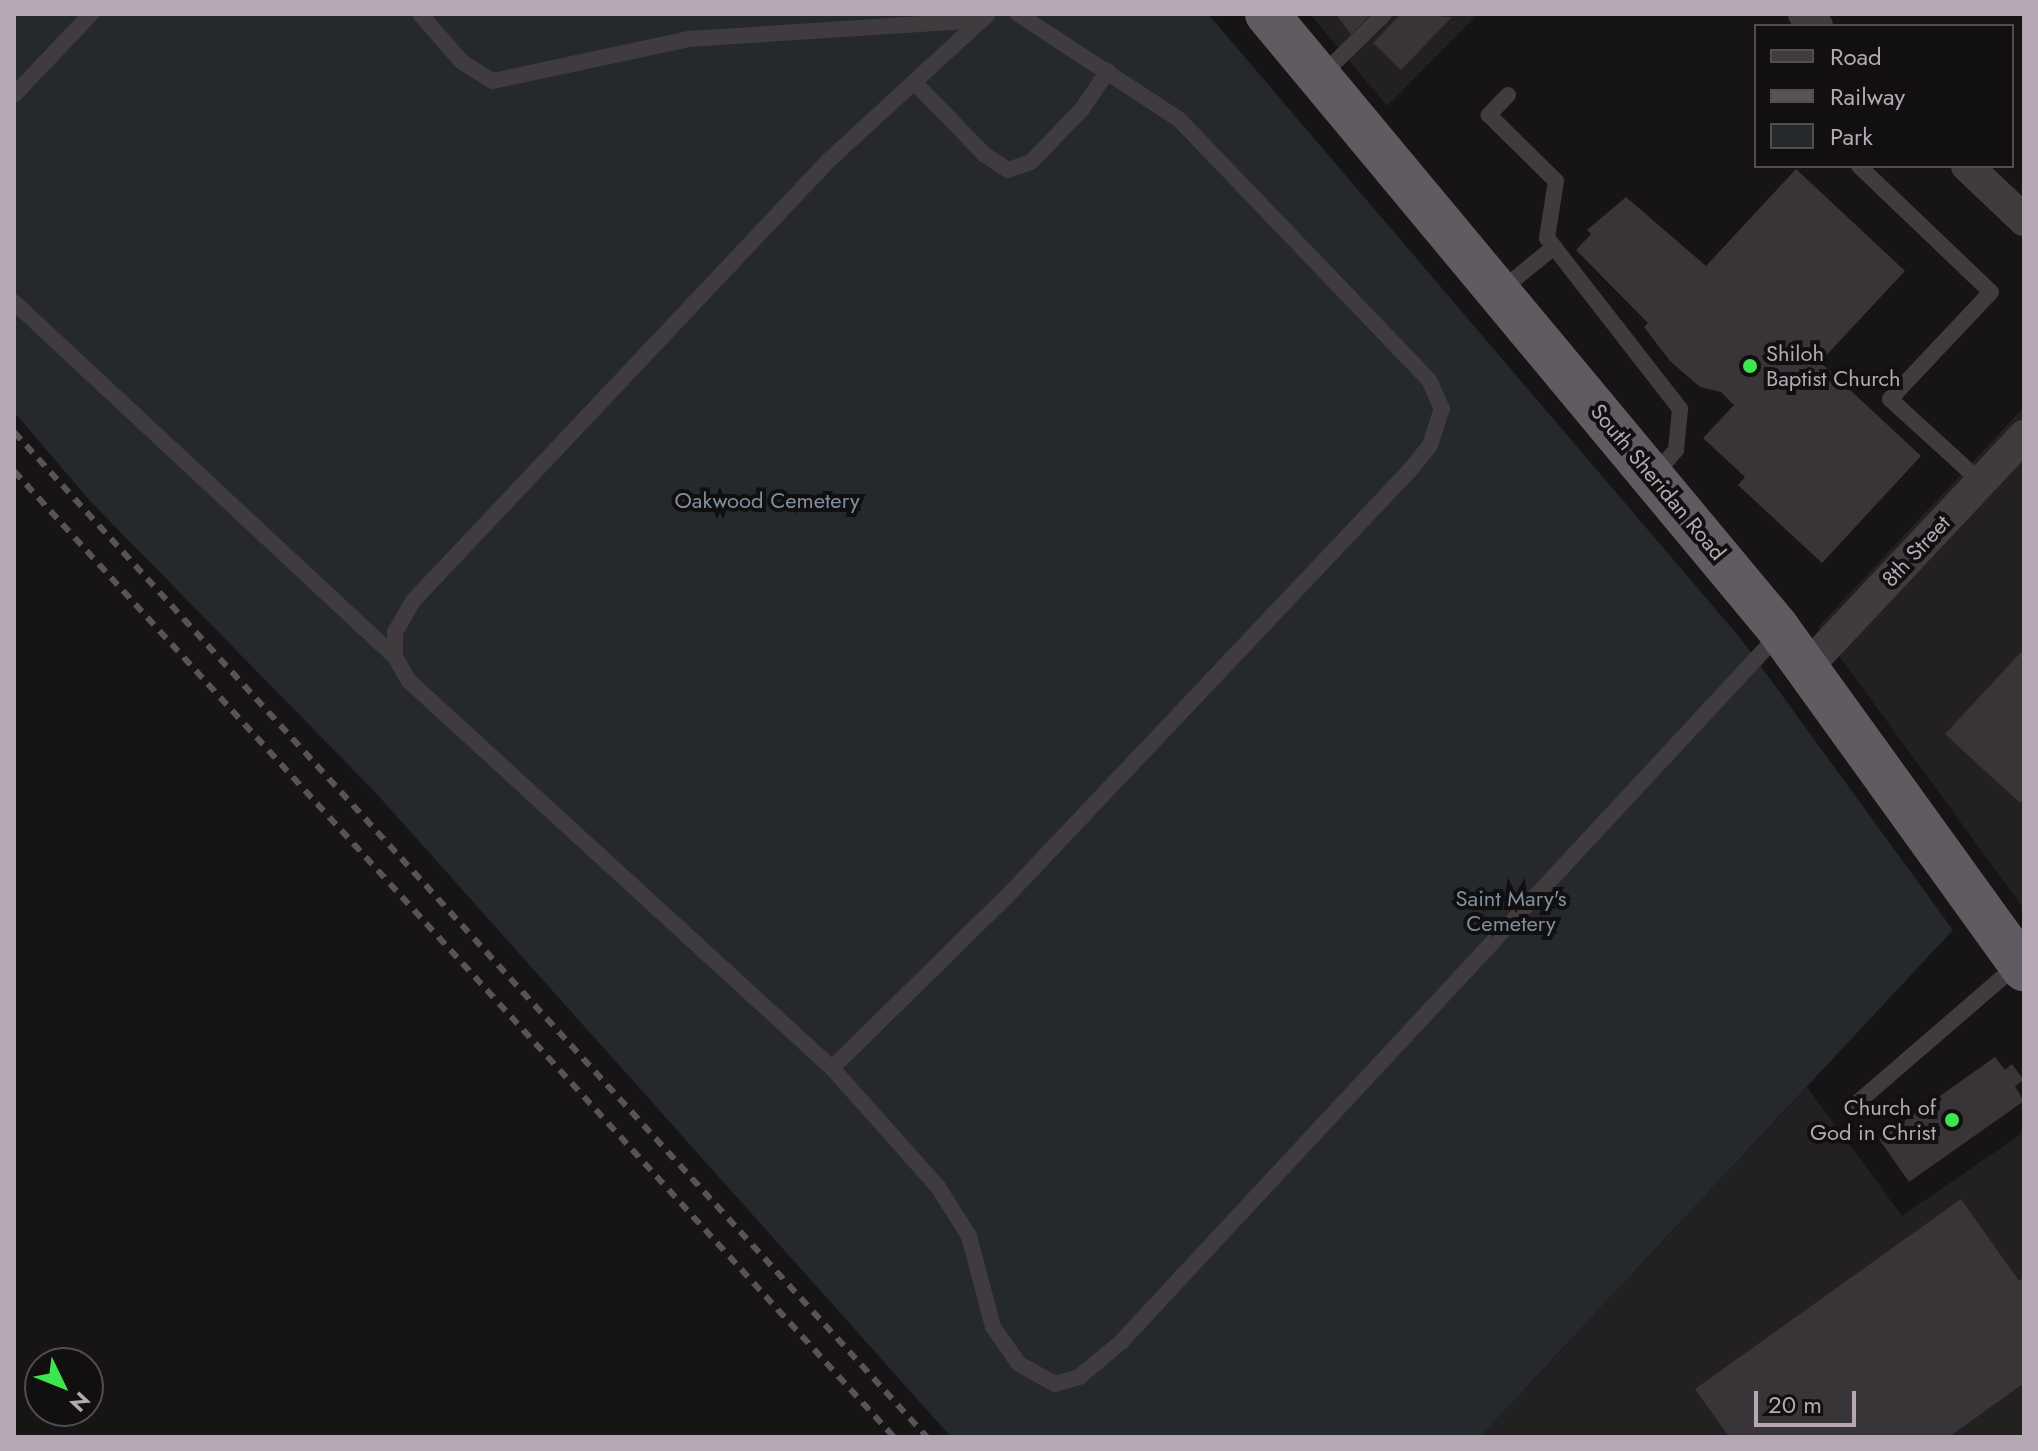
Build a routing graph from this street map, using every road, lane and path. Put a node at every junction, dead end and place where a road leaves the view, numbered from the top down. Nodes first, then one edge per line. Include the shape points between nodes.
1 (91, 14) edge
2 (420, 14) edge
3 (876, 14) edge
4 (1018, 14) edge
5 (1267, 14) edge
6 (1384, 14) edge
7 (985, 17) edge
8 (895, 26) junction
9 (1108, 71) junction
10 (1320, 77) junction
11 (916, 84) junction
12 (14, 95) edge
13 (1508, 95) dead end
14 (1861, 168) edge
15 (1969, 168) edge
16 (2024, 220) edge
17 (1554, 247) junction
18 (1499, 292) junction
19 (14, 302) edge
20 (2024, 436) edge
21 (1654, 475) junction
22 (1981, 482) junction
23 (1781, 632) junction
24 (395, 657) junction
25 (1808, 666) junction
26 (2022, 966) edge
27 (832, 1068) junction
28 (1857, 1103) dead end

1 - 12 lane
2 - 8 lane via 462,62 493,81 689,39
3 - 8 lane
4 - 9 lane
5 - 10 highway, South Sheridan Road
6 - 10 lane
7 - 8 lane
7 - 11 lane
9 - 11 lane via 1071,121 1031,162 1008,170 985,155
9 - 27 lane via 1180,120 1429,380 1439,394 1438,426 1410,470 1097,802
10 - 18 highway, South Sheridan Road
11 - 24 lane via 829,160 413,601 395,632
13 - 17 lane via 1489,115 1556,181 1547,238
14 - 22 lane via 1991,292 1890,399
15 - 16 street
17 - 18 lane
17 - 21 lane via 1680,409 1676,450
18 - 21 highway, South Sheridan Road
19 - 24 lane
20 - 22 street, 8th Street
21 - 23 highway, South Sheridan Road
22 - 25 street, 8th Street
23 - 25 highway, South Sheridan Road
23 - 27 lane via 1121,1342 1079,1377 1055,1384 1038,1378 1005,1349 986,1307 969,1236 956,1213
24 - 27 lane via 409,681
25 - 26 highway, South Sheridan Road
26 - 28 lane

